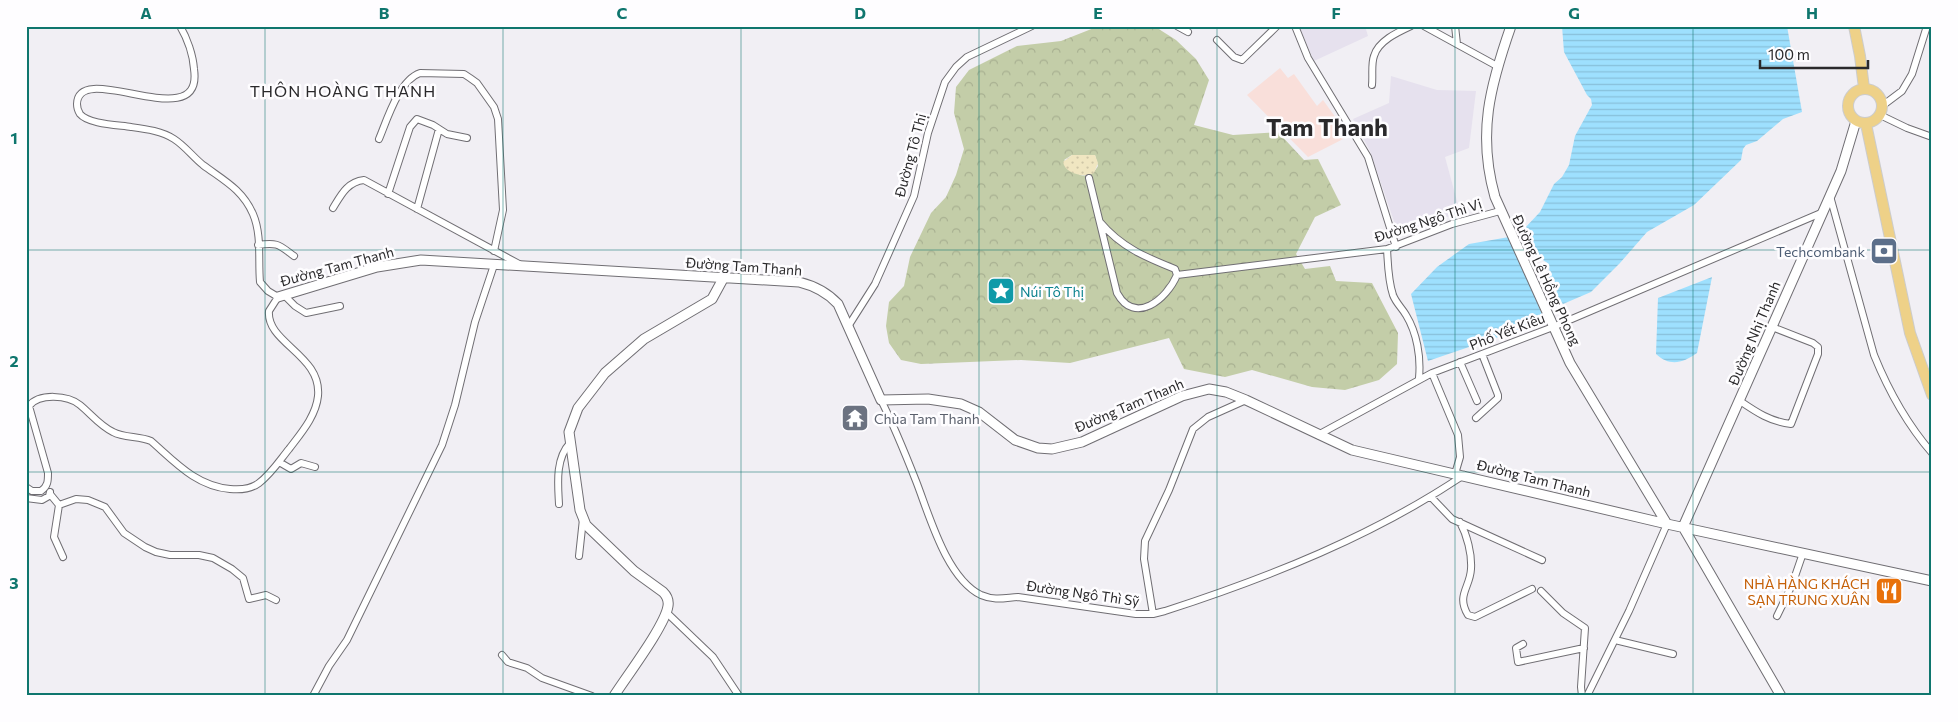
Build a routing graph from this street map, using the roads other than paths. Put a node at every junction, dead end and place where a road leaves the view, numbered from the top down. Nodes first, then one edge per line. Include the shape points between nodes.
1 (180, 26) edge
2 (1032, 26) edge
3 (1178, 26) edge
4 (1277, 26) edge
5 (1294, 26) edge
6 (1411, 26) edge
7 (1424, 26) edge
8 (1455, 26) edge
9 (1512, 26) edge
10 (1854, 26) edge
11 (1927, 26) edge
12 (1188, 32) dead end
13 (1217, 40) dead end
14 (1457, 44) junction
15 (1496, 66) junction
16 (1372, 85) dead end
17 (1864, 88) junction
18 (1881, 110) junction
19 (1861, 122) junction
20 (439, 129) junction
21 (1932, 137) edge
22 (467, 138) dead end
23 (379, 139) dead end
24 (1089, 178) dead end
25 (388, 194) junction
26 (1830, 196) junction
27 (333, 208) dead end
28 (417, 209) junction
29 (1500, 211) junction
30 (1821, 214) junction
31 (1100, 222) junction
32 (258, 245) junction
33 (1396, 247) junction
34 (1387, 249) junction
35 (494, 250) junction
36 (294, 256) dead end
37 (494, 265) junction
38 (520, 265) junction
39 (1177, 275) junction
40 (724, 277) junction
41 (281, 296) junction
42 (340, 306) dead end
43 (848, 325) junction
44 (1553, 327) junction
45 (1772, 327) junction
46 (1482, 354) junction
47 (1460, 362) junction
48 (1432, 373) junction
49 (1419, 378) junction
50 (1932, 395) edge
51 (881, 400) junction
52 (1246, 400) junction
53 (1477, 401) dead end
54 (1740, 401) junction
55 (1476, 418) dead end
56 (1318, 435) junction
57 (570, 443) junction
58 (1932, 453) edge
59 (279, 462) junction
60 (315, 467) dead end
61 (1460, 474) junction
62 (48, 484) junction
63 (26, 488) edge
64 (50, 494) junction
65 (1431, 497) junction
66 (26, 498) edge
67 (559, 504) dead end
68 (58, 505) junction
69 (582, 519) junction
70 (1460, 522) junction
71 (1667, 524) junction
72 (1683, 527) junction
73 (1803, 553) junction
74 (579, 556) dead end
75 (64, 557) dead end
76 (1542, 560) dead end
77 (1932, 581) edge
78 (1532, 589) dead end
79 (1541, 591) dead end
80 (276, 600) dead end
81 (666, 612) junction
82 (1153, 614) junction
83 (1777, 616) dead end
84 (1615, 640) junction
85 (1522, 644) dead end
86 (1584, 648) junction
87 (1673, 654) dead end
88 (502, 655) dead end
89 (313, 696) edge
90 (592, 696) edge
91 (614, 696) edge
92 (739, 696) edge
93 (1582, 696) edge
94 (1587, 696) edge
95 (1781, 696) edge

1 - 32 street via 190,50 196,79 187,95 170,99 93,89 79,98 76,103 78,112 83,118 160,133 174,139 238,192 254,216
2 - 43 street, Đường Tô Thị via 967,57 945,82 928,133 914,196 875,284
3 - 12 street
4 - 13 street via 1242,60 1234,57
5 - 33 street via 1308,58 1368,157
6 - 16 street via 1379,46 1374,57
7 - 14 street
8 - 14 street
9 - 15 street, Đường Lê Hồng Phong
10 - 17 main road
11 - 18 street via 1912,74 1902,91
14 - 15 street
15 - 29 street, Đường Lê Hồng Phong via 1488,102 1486,143 1489,178
17 - 18 main road via 1874,90 1880,97
17 - 19 main road via 1849,96 1847,106 1849,114
18 - 19 main road via 1874,121
18 - 21 street
19 - 26 street, Đường Nhị Thanh
19 - 50 main road via 1910,333
20 - 22 street
20 - 25 street via 417,119 414,121
20 - 28 street
23 - 35 street via 393,106 409,78 415,74 464,74 477,83 494,107 498,119 503,210
24 - 31 street
25 - 27 street via 364,180 358,181 342,192
25 - 28 street
26 - 30 street, Đường Nhị Thanh
26 - 58 street via 1874,355 1899,407
28 - 35 street
29 - 33 street, Đường Ngô Thì Vị via 1444,227
29 - 44 street, Đường Lê Hồng Phong
30 - 44 street, Phố Yết Kiêu
30 - 45 street, Đường Nhị Thanh
31 - 39 street via 1118,242 1175,269
31 - 39 street via 1117,293 1125,304 1134,309 1146,308 1170,289
32 - 36 street via 273,242
32 - 41 street via 260,282
33 - 34 street, Đường Ngô Thì Vị
34 - 39 street, Đường Ngô Thì Vị
34 - 49 street via 1393,294 1416,341
35 - 38 street
37 - 38 street, Đường Tam Thanh
37 - 41 street, Đường Tam Thanh via 421,260 377,267
37 - 89 street via 442,445 347,640
38 - 40 street, Đường Tam Thanh
40 - 43 street, Đường Tam Thanh via 786,280 812,286 832,297
40 - 57 street via 712,299 644,339 605,372 575,414 569,432
41 - 42 street via 306,313
41 - 59 street via 269,311 271,323 278,335 306,360 318,384 318,397 310,420
43 - 51 street, Đường Tam Thanh
44 - 46 street, Phố Yết Kiêu
44 - 71 street, Đường Lê Hồng Phong via 1570,364
45 - 54 street, Đường Nhị Thanh
45 - 54 street via 1818,347 1791,424 1774,421
46 - 47 street, Phố Yết Kiêu
46 - 55 street via 1498,398
47 - 48 street, Phố Yết Kiêu
47 - 53 street
48 - 49 street, Phố Yết Kiêu
48 - 61 street via 1458,436
49 - 56 street, Phố Yết Kiêu
51 - 52 street, Đường Tam Thanh via 961,404 972,408 1015,440 1052,449 1082,442 1193,392 1209,389
51 - 82 street, Đường Ngô Thì Sỹ via 937,538 957,572 972,588 994,599 1018,597
52 - 56 street, Đường Tam Thanh
52 - 82 street via 1208,417 1193,429 1145,542 1144,559
54 - 72 street, Đường Nhị Thanh
56 - 61 street, Đường Tam Thanh via 1352,450
57 - 67 street via 563,454 559,473
57 - 69 street
59 - 60 street via 291,469 300,463
59 - 62 street via 253,486 234,489 210,485 182,470 151,440 114,433 71,400 49,397 33,401 29,406 48,473
61 - 65 street, Đường Ngô Thì Sỹ
61 - 71 street, Đường Tam Thanh
62 - 63 street via 41,491
62 - 64 street
64 - 66 street via 42,500
64 - 68 street
65 - 70 street via 1447,515
65 - 82 street, Đường Ngô Thì Sỹ via 1370,530 1268,576
68 - 75 street via 54,537
68 - 80 street via 82,499 96,503 111,513 124,533 145,547 178,556 206,556 243,578 249,599 266,595
69 - 74 street
69 - 81 street via 634,571 667,596
70 - 76 street
70 - 78 street via 1472,562 1463,597 1468,615 1475,617
71 - 72 street, Đường Tam Thanh
71 - 84 street
72 - 73 street, Đường Tam Thanh
72 - 95 street
73 - 77 street, Đường Tam Thanh
73 - 83 street
79 - 86 street via 1563,613 1583,625 1586,631
81 - 91 street
81 - 92 street via 713,657
84 - 87 street
84 - 94 street
85 - 86 street via 1516,648 1518,662
86 - 93 street
88 - 90 street via 508,662 527,668 542,678

